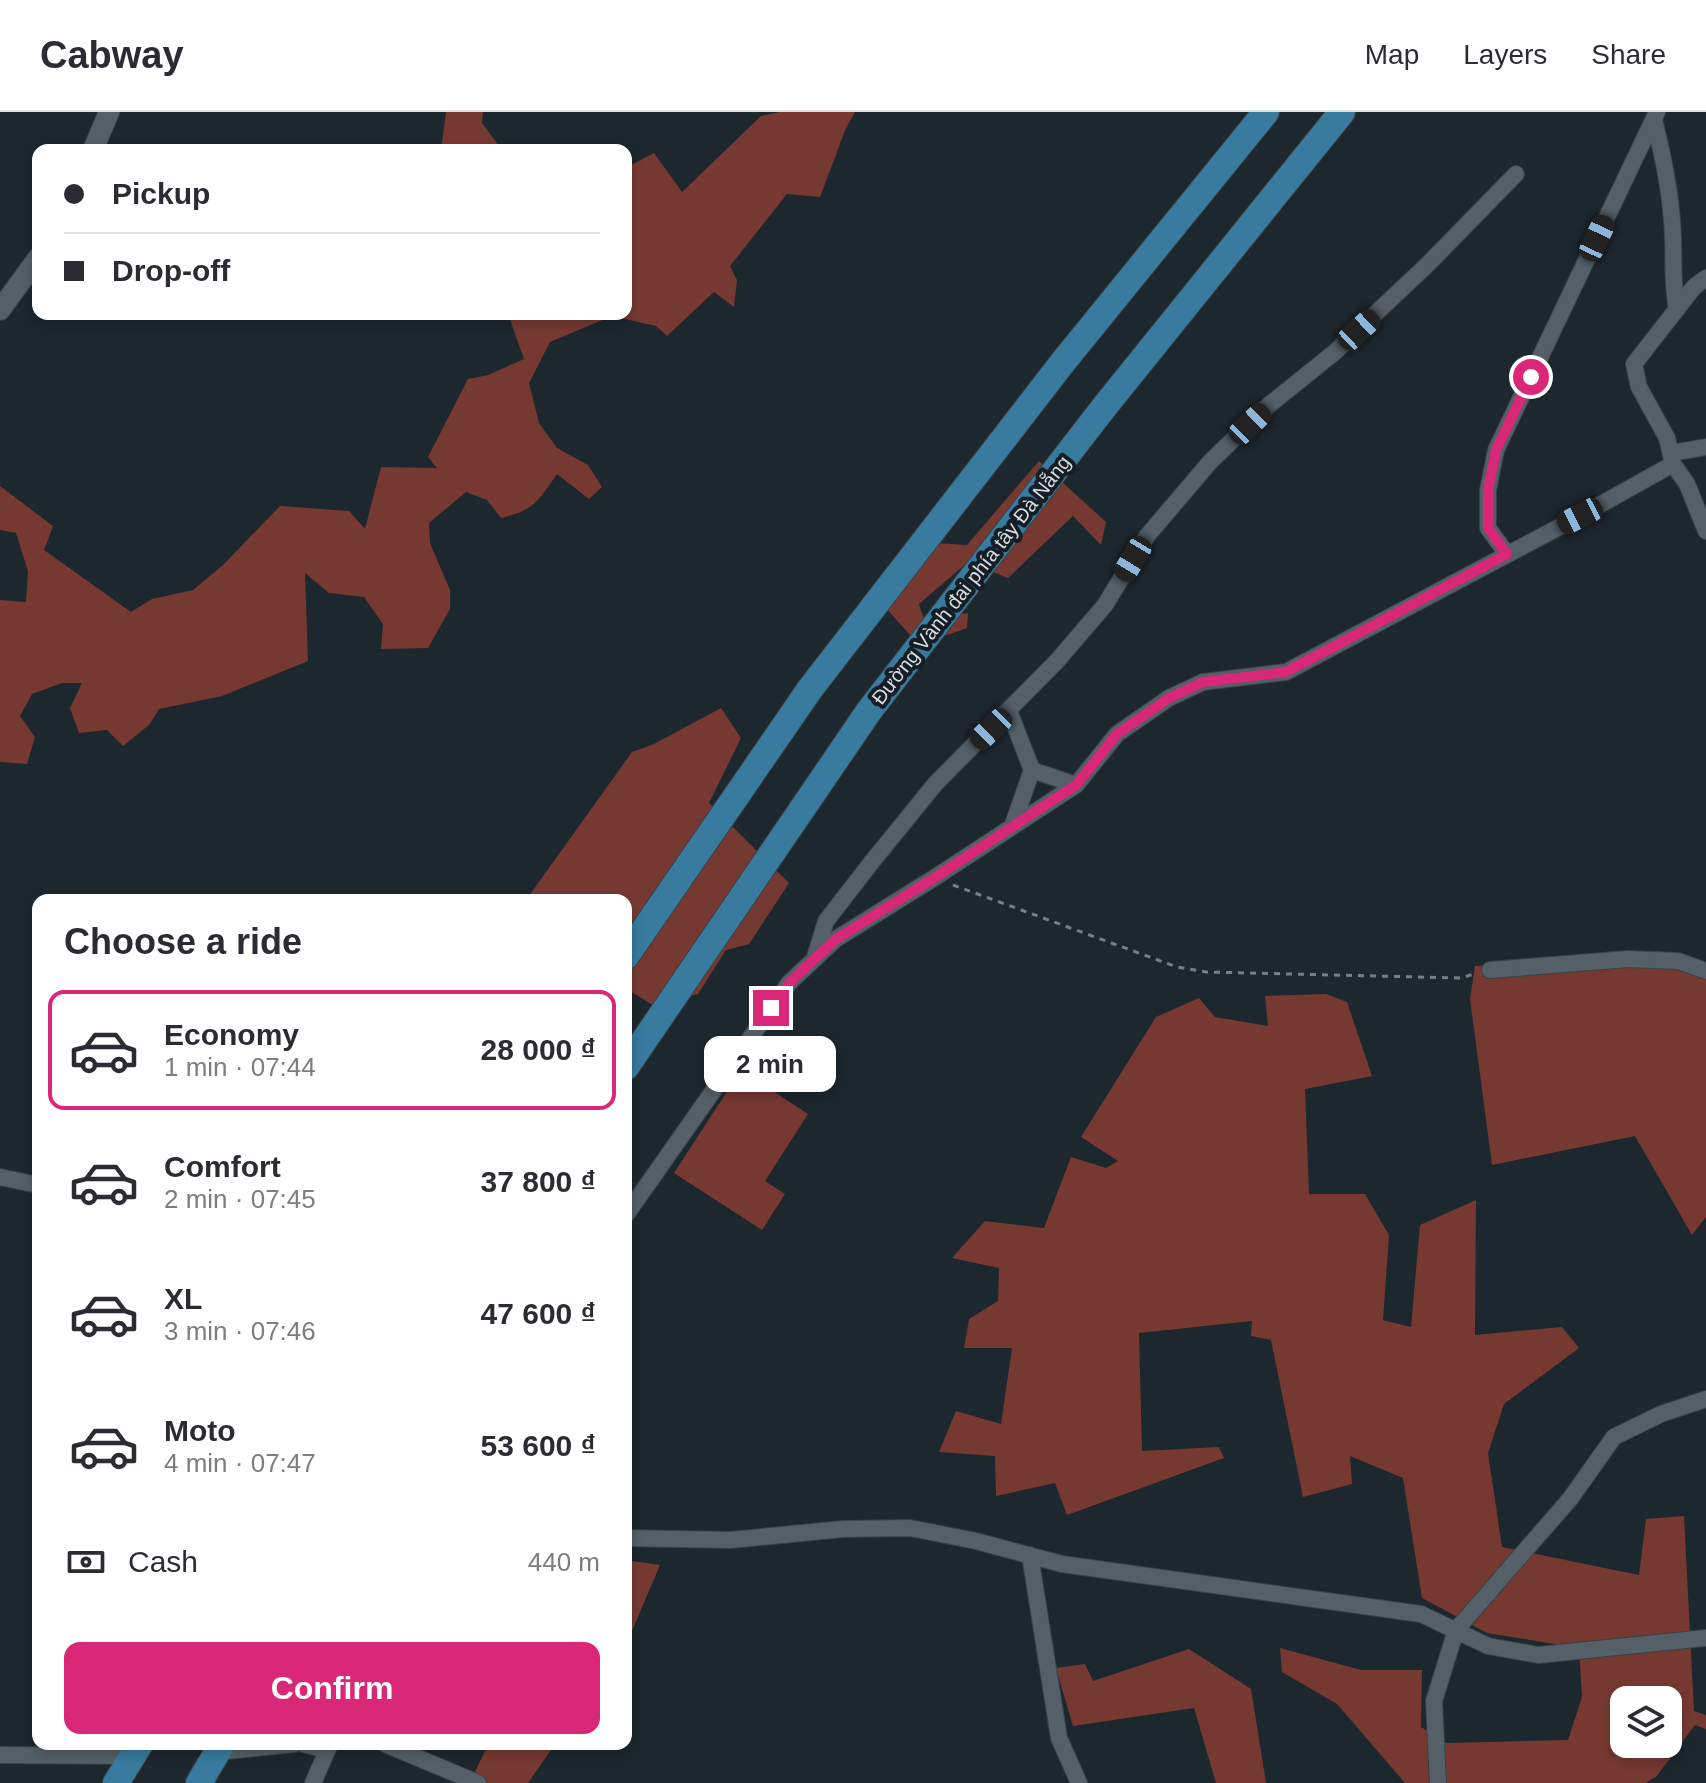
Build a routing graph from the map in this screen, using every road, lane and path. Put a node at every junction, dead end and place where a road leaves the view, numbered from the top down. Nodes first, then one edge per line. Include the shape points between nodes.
1 (109, 112) edge
2 (1266, 112) edge
3 (1342, 112) edge
4 (1656, 116) edge
5 (96, 144) edge
6 (1516, 174) dead end
7 (32, 266) edge
8 (1706, 278) edge
9 (1677, 309) junction
10 (0, 310) edge
11 (1706, 447) edge
12 (1672, 458) junction
13 (1706, 531) edge
14 (1507, 554) junction
15 (1009, 711) junction
16 (1032, 770) junction
17 (1076, 785) junction
18 (1012, 827) junction
19 (934, 878) junction
20 (632, 947) edge
21 (815, 958) junction
22 (1490, 970) joint
23 (1706, 971) edge
24 (632, 1058) edge
25 (0, 1177) edge
26 (32, 1184) edge
27 (632, 1206) edge
28 (1706, 1399) edge
29 (632, 1538) edge
30 (1030, 1555) junction
31 (1456, 1630) junction
32 (1706, 1638) edge
33 (136, 1750) edge
34 (218, 1750) edge
35 (328, 1750) edge
36 (399, 1750) edge
37 (0, 1755) edge
38 (116, 1783) edge
39 (199, 1783) edge
40 (313, 1783) edge
41 (478, 1783) edge
42 (1079, 1783) edge
43 (1438, 1783) edge

1 - 5 street
2 - 20 main road via 1063,362 810,689
3 - 24 main road, Đường Vành đai phía tây Đà Nẵng via 869,711
4 - 9 street
4 - 14 street via 1496,450 1488,528
6 - 15 street via 1335,352 1210,462 1147,536 1105,605
7 - 10 street
8 - 9 street
9 - 12 street via 1634,364
11 - 12 street
12 - 13 street
12 - 14 street
14 - 17 street via 1286,672 1203,682 1169,698 1117,734
15 - 16 street
15 - 21 street via 936,783 871,863 826,921
16 - 17 street
16 - 18 street
17 - 18 street
18 - 19 street
19 - 21 street via 836,939
19 - 22 path via 1153,960 1192,969 1460,978
21 - 27 street via 789,983
22 - 23 street via 1628,959 1678,961
25 - 26 street
28 - 31 street via 1614,1437 1570,1499
29 - 30 street via 730,1540 910,1528
30 - 31 street via 1062,1564 1421,1614
30 - 42 street via 1059,1738
31 - 32 street via 1488,1646 1538,1655
31 - 43 street via 1434,1701
33 - 37 street
33 - 38 main road
34 - 39 main road
35 - 40 street
36 - 41 street

